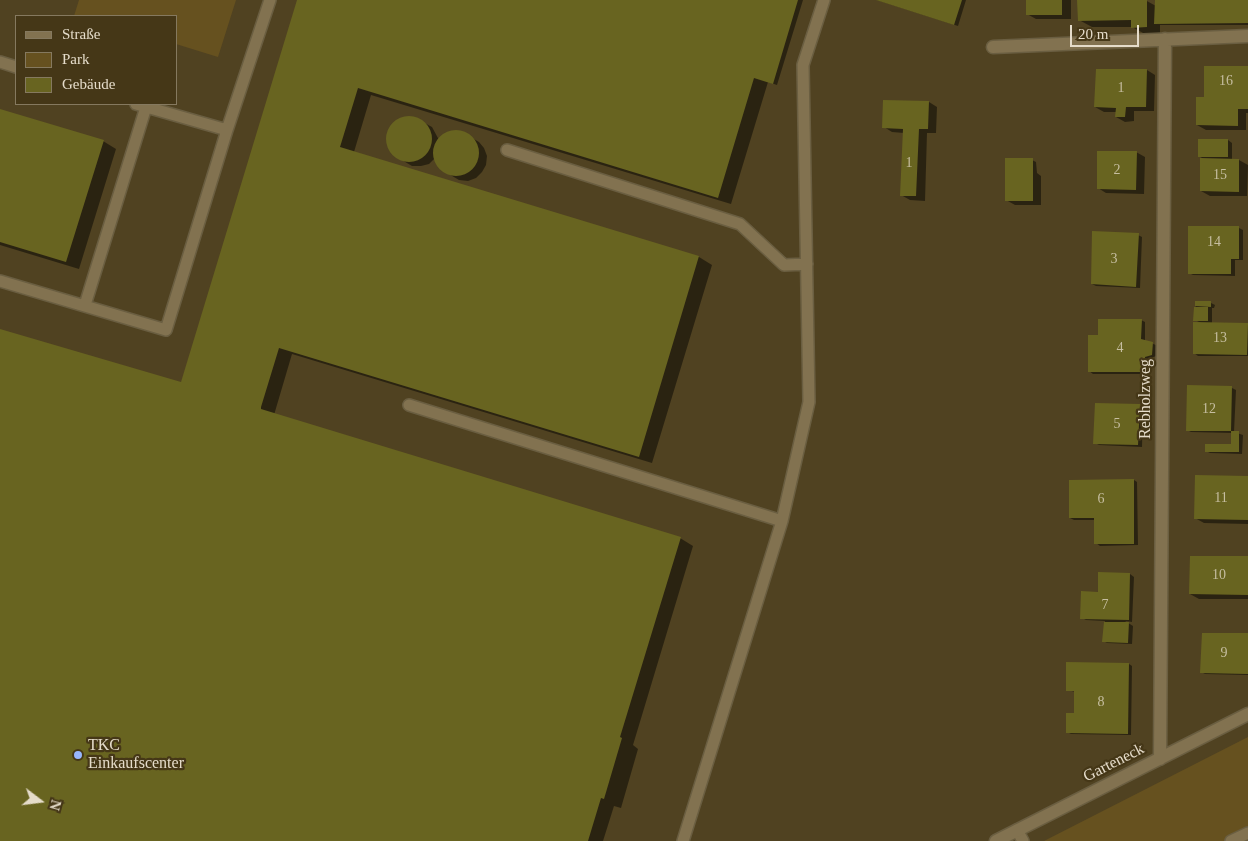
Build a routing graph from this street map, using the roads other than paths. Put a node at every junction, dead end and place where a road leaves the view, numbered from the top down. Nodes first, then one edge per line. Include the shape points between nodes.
1 (270, 0) edge
2 (824, 0) edge
3 (1248, 36) edge
4 (1165, 39) junction
5 (993, 47) dead end
6 (0, 62) edge
7 (15, 67) edge
8 (141, 105) edge
9 (227, 130) junction
10 (507, 150) dead end
11 (806, 264) junction
12 (0, 281) edge
13 (85, 305) junction
14 (409, 405) dead end
15 (782, 521) junction
16 (1248, 714) edge
17 (1160, 759) junction
18 (1248, 833) edge
19 (1020, 836) edge
20 (683, 841) edge
21 (996, 841) edge
22 (1231, 841) edge

1 - 9 lane
2 - 11 lane via 803,65
3 - 4 street
4 - 5 street
4 - 17 street, Rebholzweg
6 - 7 lane
8 - 9 lane
8 - 13 lane
9 - 13 lane via 166,330
10 - 11 lane via 740,224 784,265
11 - 15 lane via 809,402
12 - 13 lane
14 - 15 lane
15 - 20 lane
16 - 17 street, Garteneck
17 - 19 street, Garteneck
18 - 22 lane
19 - 21 street, Garteneck

